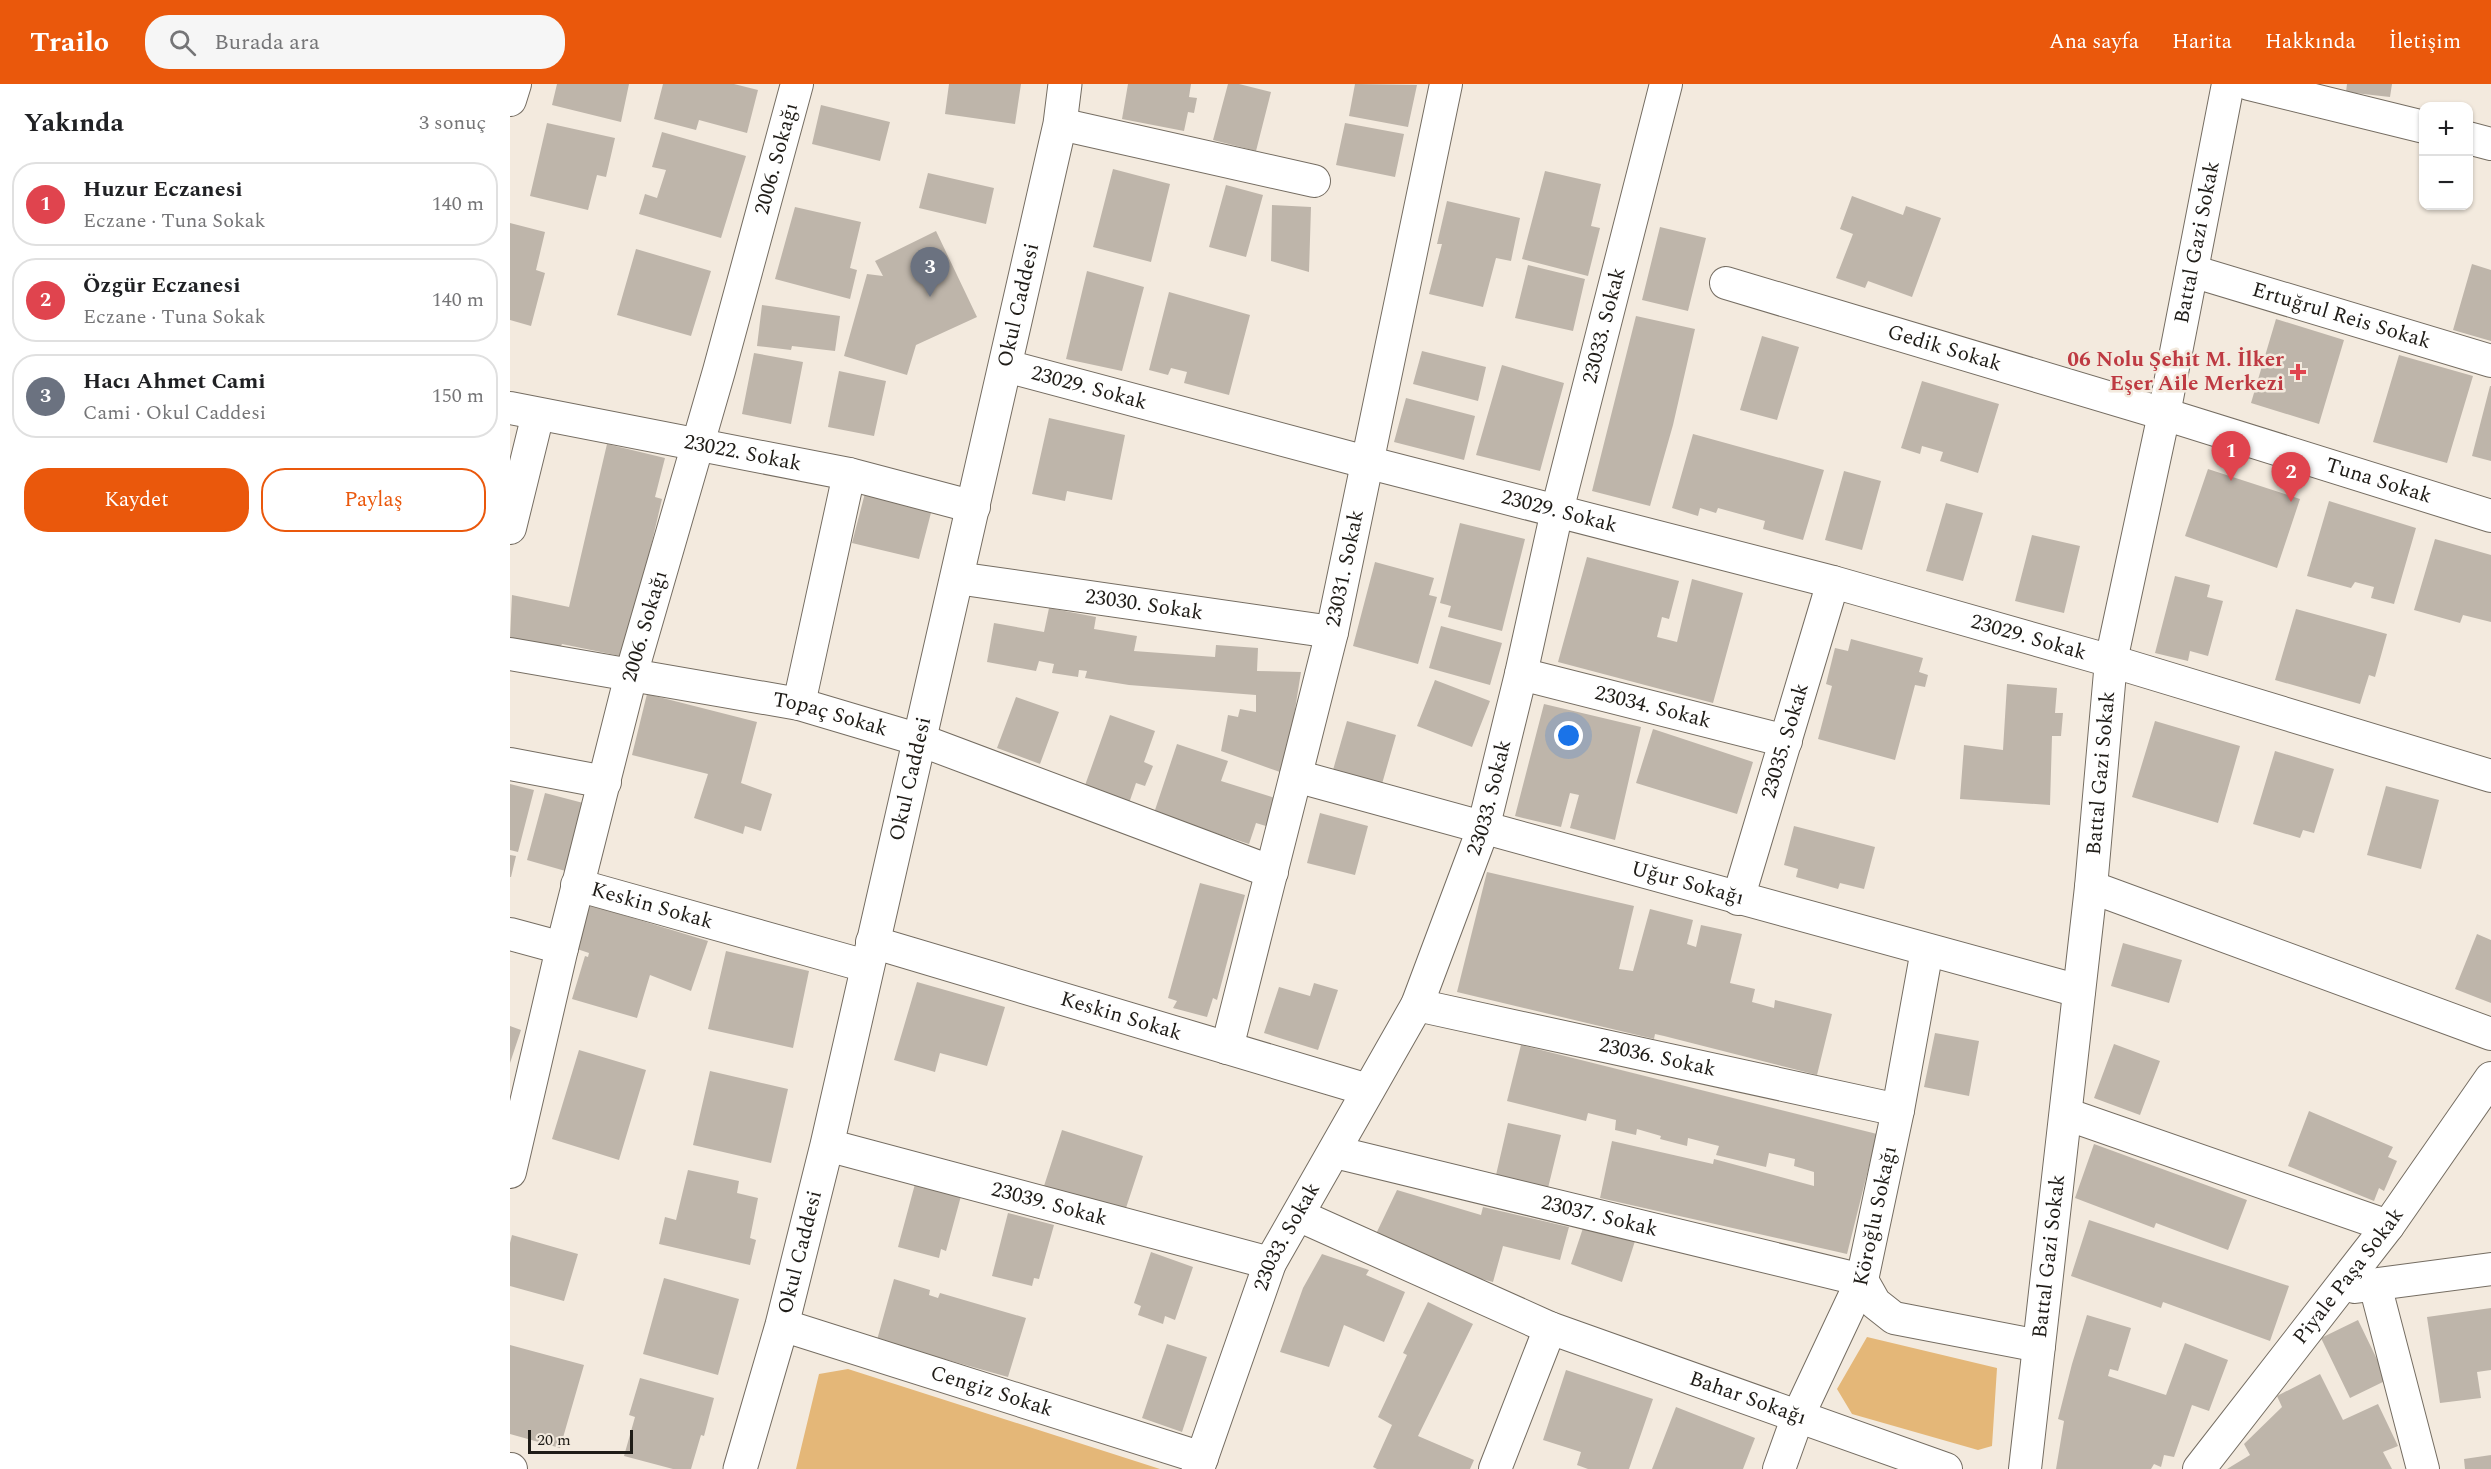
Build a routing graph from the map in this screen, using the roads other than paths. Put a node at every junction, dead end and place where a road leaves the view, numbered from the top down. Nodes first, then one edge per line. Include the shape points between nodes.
1 (514, 84) edge
2 (797, 84) edge
3 (1065, 84) edge
4 (1446, 84) edge
5 (1666, 84) edge
6 (2228, 84) edge
7 (2249, 84) edge
8 (510, 100) edge
9 (1060, 124) junction
10 (2419, 126) edge
11 (2473, 139) edge
12 (2491, 144) edge
13 (1314, 181) dead end
14 (2192, 271) junction
15 (1726, 283) dead end
16 (2491, 360) edge
17 (1006, 366) junction
18 (524, 411) edge
19 (2164, 414) junction
20 (698, 445) junction
21 (1366, 462) junction
22 (849, 474) junction
23 (974, 507) junction
24 (1557, 512) junction
25 (2491, 516) edge
26 (510, 528) edge
27 (957, 578) junction
28 (1833, 582) junction
29 (1332, 632) junction
30 (510, 654) edge
31 (2111, 661) junction
32 (1521, 674) junction
33 (631, 675) junction
34 (799, 704) junction
35 (920, 740) junction
36 (1786, 741) junction
37 (510, 764) edge
38 (1296, 776) junction
39 (2491, 776) edge
40 (604, 783) junction
41 (1484, 829) junction
42 (1272, 872) junction
43 (577, 885) junction
44 (2091, 888) junction
45 (1738, 898) junction
46 (510, 934) edge
47 (562, 948) junction
48 (1927, 950) junction
49 (869, 954) junction
50 (2079, 991) junction
51 (1417, 1005) junction
52 (2491, 1034) edge
53 (1227, 1048) junction
54 (2491, 1078) edge
55 (1368, 1090) junction
56 (1898, 1110) junction
57 (2066, 1114) junction
58 (826, 1145) junction
59 (1335, 1152) junction
60 (510, 1172) edge
61 (1298, 1215) junction
62 (2388, 1226) junction
63 (1270, 1263) junction
64 (2491, 1269) edge
65 (1862, 1281) junction
66 (2375, 1285) junction
67 (2339, 1290) junction
68 (782, 1325) junction
69 (1550, 1328) junction
70 (2039, 1346) junction
71 (1798, 1416) junction
72 (1200, 1463) edge
73 (740, 1469) edge
74 (1496, 1469) edge
75 (1779, 1469) edge
76 (1946, 1469) edge
77 (2025, 1469) edge
78 (2199, 1469) edge
79 (2424, 1469) edge

1 - 8 street
2 - 20 street, 2006. Sokağı
3 - 9 main road, Okul Caddesi
4 - 21 street, 23031. Sokak
5 - 24 street, 23033. Sokak
6 - 14 street, Battal Gazi Sokak
7 - 10 street
9 - 13 street
9 - 17 main road, Okul Caddesi
11 - 12 street
14 - 16 street, Ertuğrul Reis Sokak
14 - 19 street, Battal Gazi Sokak
15 - 19 street, Gedik Sokak
17 - 21 street, 23029. Sokak
17 - 23 main road, Okul Caddesi
18 - 20 street, 23022. Sokak
18 - 26 street
19 - 25 street, Tuna Sokak
19 - 31 street, Battal Gazi Sokak
20 - 22 street, 23022. Sokak
20 - 33 street, 2006. Sokağı
21 - 24 street, 23029. Sokak
21 - 29 street, 23031. Sokak
22 - 23 street, 23022. Sokak
22 - 34 street
23 - 27 main road, Okul Caddesi
24 - 28 street, 23029. Sokak
24 - 32 street, 23033. Sokak
27 - 29 street, 23030. Sokak
27 - 35 main road, Okul Caddesi
28 - 31 street, 23029. Sokak
28 - 36 street, 23035. Sokak
29 - 38 street, 23031. Sokak
30 - 33 street, Topaç Sokak
31 - 39 street, 23029. Sokak
31 - 44 street, Battal Gazi Sokak
32 - 36 street, 23034. Sokak
32 - 41 street, 23033. Sokak
33 - 34 street, Topaç Sokak
33 - 40 street, 2006. Sokağı
34 - 35 street, Topaç Sokak
35 - 42 street, Topaç Sokak
35 - 49 main road, Okul Caddesi
36 - 45 street, 23035. Sokak
37 - 40 street
38 - 41 street, Uğur Sokağı
38 - 42 street, 23031. Sokak
40 - 43 street, 2006. Sokağı
41 - 45 street, Uğur Sokağı
41 - 51 street, 23033. Sokak
42 - 53 street, 23031. Sokak
43 - 47 street, 2006. Sokağı
43 - 49 street, Keskin Sokak
44 - 50 street, Battal Gazi Sokak
44 - 52 street
45 - 48 street, Uğur Sokağı
46 - 47 street
47 - 60 street, 2006. Sokağı
48 - 50 street, Uğur Sokağı
48 - 56 street, Köroğlu Sokağı
49 - 53 street, Keskin Sokak
49 - 58 main road, Okul Caddesi
50 - 57 street, Battal Gazi Sokak
51 - 55 street, 23033. Sokak
51 - 56 street, 23036. Sokak
53 - 55 street, Keskin Sokak
54 - 62 street, Piyale Paşa Sokak
55 - 59 street, 23033. Sokak
56 - 65 street, Köroğlu Sokağı
57 - 62 street
57 - 70 street, Battal Gazi Sokak
58 - 63 street, 23039. Sokak
58 - 68 main road, Okul Caddesi
59 - 61 street, 23033. Sokak
59 - 65 street, 23037. Sokak
61 - 63 street, 23033. Sokak
61 - 69 street, Bahar Sokağı
62 - 67 street, Piyale Paşa Sokak
63 - 72 street, 23033. Sokak
64 - 66 street
65 - 70 street via 1875,1303 1894,1318
65 - 71 street, Köroğlu Sokağı
66 - 67 street
66 - 79 street
67 - 78 street, Piyale Paşa Sokak
68 - 72 street, Cengiz Sokak
68 - 73 main road, Okul Caddesi
69 - 71 street, Bahar Sokağı
69 - 74 street
70 - 77 street, Battal Gazi Sokak
71 - 75 street, Köroğlu Sokağı
71 - 76 street, Bahar Sokağı

